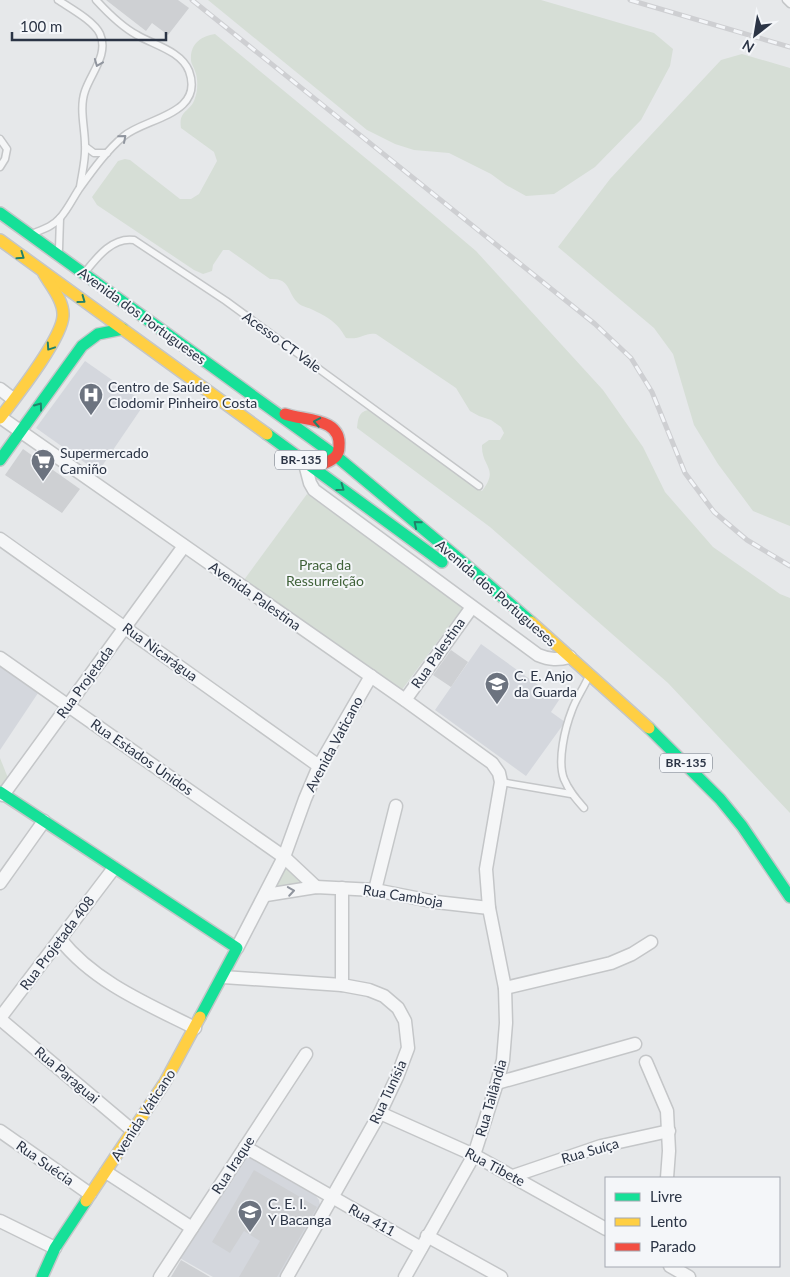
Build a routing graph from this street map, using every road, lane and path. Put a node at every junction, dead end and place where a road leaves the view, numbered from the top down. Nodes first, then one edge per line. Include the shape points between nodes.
1 (58, 0) edge
2 (96, 0) edge
3 (786, 0) edge
4 (790, 4) edge
5 (0, 139) edge
6 (86, 147) junction
7 (107, 153) junction
8 (0, 167) edge
9 (80, 188) junction
10 (0, 212) edge
11 (60, 218) junction
12 (30, 234) junction
13 (0, 240) edge
14 (59, 256) junction
15 (43, 271) junction
16 (84, 274) junction
17 (123, 329) junction
18 (0, 389) edge
19 (13, 399) junction
20 (269, 408) junction
21 (240, 415) junction
22 (0, 418) edge
23 (20, 432) junction
24 (336, 456) junction
25 (0, 460) edge
26 (304, 462) junction
27 (479, 486) dead end
28 (0, 539) edge
29 (184, 546) junction
30 (448, 566) dead end
31 (464, 578) dead end
32 (472, 607) junction
33 (125, 627) junction
34 (559, 648) junction
35 (0, 658) edge
36 (570, 658) junction
37 (590, 675) junction
38 (371, 676) junction
39 (405, 700) junction
40 (68, 705) junction
41 (319, 766) junction
42 (501, 782) junction
43 (2, 794) edge
44 (571, 794) junction
45 (396, 806) dead end
46 (584, 808) dead end
47 (44, 821) junction
48 (284, 857) junction
49 (114, 868) junction
50 (0, 883) edge
51 (316, 887) junction
52 (342, 888) junction
53 (375, 890) junction
54 (266, 895) junction
55 (790, 897) edge
56 (489, 908) junction
57 (60, 939) junction
58 (651, 942) dead end
59 (237, 948) junction
60 (223, 977) junction
61 (342, 985) junction
62 (505, 988) junction
63 (0, 1019) edge
64 (195, 1028) junction
65 (635, 1044) dead end
66 (306, 1054) dead end
67 (646, 1062) dead end
68 (497, 1083) junction
69 (380, 1113) junction
70 (0, 1131) edge
71 (669, 1131) junction
72 (133, 1132) junction
73 (245, 1147) junction
74 (474, 1155) junction
75 (106, 1172) junction
76 (513, 1176) junction
77 (667, 1177) edge
78 (90, 1194) junction
79 (332, 1197) junction
80 (0, 1221) edge
81 (192, 1228) junction
82 (605, 1228) edge
83 (424, 1242) junction
84 (55, 1248) junction
85 (672, 1267) edge
86 (42, 1277) edge
87 (160, 1277) edge
88 (287, 1277) edge
89 (405, 1277) edge
90 (501, 1277) edge
91 (689, 1277) edge

1 -> 6 lane via 86,19 99,32 103,44 101,58 84,92 82,115
7 -> 2 lane via 140,125 176,111 192,88 189,71 180,58 135,34
3 - 4 lane
5 - 8 lane via 6,149
6 - 7 lane via 94,153
6 - 9 lane
7 - 9 lane
9 - 11 lane
10 - 12 main road, Avenida dos Portugueses / BR-135
11 - 12 lane
11 - 14 lane
12 - 14 main road, Avenida dos Portugueses / BR-135
13 -> 15 main road, Avenida dos Portugueses / BR-135
14 - 16 main road, Avenida dos Portugueses / BR-135
15 -> 17 main road, Avenida dos Portugueses / BR-135
15 -> 19 main road via 60,302 63,321 53,342
16 - 20 main road, Avenida dos Portugueses / BR-135
16 - 27 lane, Acesso CT Vale via 111,246 124,238 134,240 226,301
17 - 21 main road, Avenida dos Portugueses / BR-135
23 -> 17 main road via 82,346 98,334
18 - 19 street
19 - 22 main road
20 - 24 main road, Avenida dos Portugueses / BR-135
24 -> 20 main road via 340,438 333,428
21 - 24 main road via 270,430 313,461 329,462
21 - 26 main road, Avenida dos Portugueses / BR-135
22 - 23 street, Avenida Palestina
23 - 25 main road
23 - 29 street, Avenida Palestina
34 -> 24 main road, Avenida dos Portugueses / BR-135
26 -> 30 main road, Avenida dos Portugueses / BR-135
26 - 32 street via 314,490
28 - 33 street, Rua Nicarágua
29 - 33 street, Rua Projetada
29 - 38 street, Avenida Palestina
31 - 34 main road, Avenida dos Portugueses / BR-135
32 - 36 street via 538,655 557,660
32 - 39 street, Rua Palestina
33 - 40 street, Rua Projetada
33 - 41 street, Rua Nicarágua
34 - 36 main road, BR-135
35 - 40 street, Rua Estados Unidos
36 - 37 main road, BR-135
37 - 44 lane via 572,709 563,741 562,767
37 - 55 main road, BR-135 via 678,755 720,799
38 - 39 street, Avenida Palestina
38 - 41 street, Avenida Vaticano
39 - 42 street, Avenida Palestina via 492,763
40 - 43 street, Rua Projetada
40 - 48 street, Rua Estados Unidos
41 - 48 street, Avenida Vaticano
42 - 44 lane
42 - 56 street, Rua Tailândia via 487,858
43 - 47 main road
44 - 46 lane
45 - 53 street
47 - 49 main road
47 - 50 street
48 - 51 street
48 - 54 street, Avenida Vaticano
49 - 57 street, Rua Projetada 408
49 - 59 main road
51 - 52 street, Rua Camboja
54 -> 51 street, Rua Camboja
52 - 53 street, Rua Camboja
52 - 61 street
53 - 56 street, Rua Camboja
54 - 59 street, Avenida Vaticano
56 - 62 street, Rua Tailândia
57 - 63 street, Rua Projetada 408
57 - 64 street via 79,960 104,979
58 - 62 street via 611,964
59 - 60 main road, Avenida Vaticano
60 - 61 street, Rua Tunísia
60 - 64 main road, Avenida Vaticano
61 - 69 street, Rua Tunísia via 384,996 398,1008 405,1021 408,1036 406,1058
62 - 68 street, Rua Tailândia via 503,1060
63 - 72 street, Rua Paraguai
64 - 72 main road, Avenida Vaticano
65 - 68 street
66 - 73 street, Rua Iraque
67 - 71 street via 667,1111
68 - 74 street, Rua Tailândia
69 - 74 street, Rua Tibete
69 - 79 street, Rua Tunísia
70 - 78 street, Rua Suécia
71 - 76 street, Rua Suíça via 601,1146
71 - 77 street
72 - 75 main road, Avenida Vaticano
73 - 79 street, Rua 411
73 - 81 street, Rua Iraque
74 - 76 street, Rua Tibete
74 - 83 street, Rua Tailândia
75 - 78 main road, Avenida Vaticano
75 - 81 street
76 - 82 street, Rua Tibete
78 - 84 main road, Avenida Vaticano
79 - 83 street, Rua 411
79 - 88 street, Rua Tunísia
80 - 84 street
81 - 87 street, Rua Iraque
83 - 89 street, Rua Tailândia
83 - 90 street, Rua 411
84 - 86 main road, Avenida Vaticano
85 - 91 street

